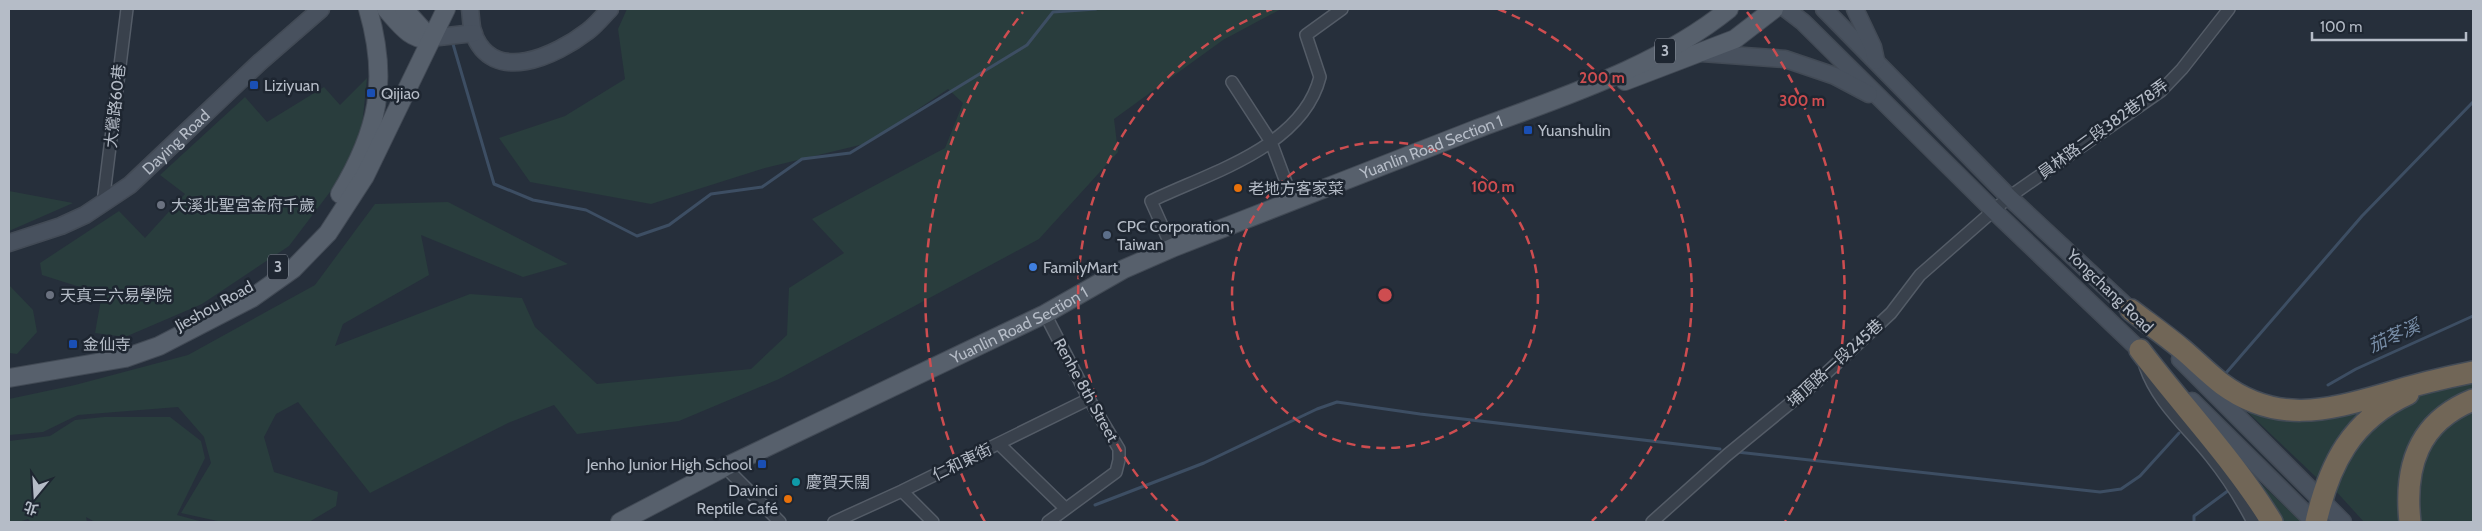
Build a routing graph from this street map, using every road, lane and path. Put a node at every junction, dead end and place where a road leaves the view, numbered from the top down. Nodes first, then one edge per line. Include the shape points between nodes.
1 (127, 9) edge
2 (322, 9) edge
3 (386, 9) edge
4 (404, 9) edge
5 (446, 9) edge
6 (470, 9) edge
7 (610, 9) edge
8 (1342, 9) edge
9 (1729, 9) edge
10 (1774, 9) edge
11 (1786, 9) edge
12 (1824, 9) edge
13 (1855, 9) edge
14 (2228, 9) edge
15 (366, 12) edge
16 (474, 32) junction
17 (430, 38) junction
18 (1702, 53) junction
19 (1876, 61) junction
20 (1232, 82) dead end
21 (1596, 84) junction
22 (1885, 103) junction
23 (1271, 142) junction
24 (2009, 197) junction
25 (1293, 200) junction
26 (103, 203) junction
27 (1994, 211) junction
28 (9, 243) edge
29 (1172, 248) junction
30 (2130, 310) junction
31 (1045, 314) junction
32 (2140, 350) junction
33 (9, 368) edge
34 (2473, 372) edge
35 (2447, 377) junction
36 (9, 378) edge
37 (1090, 400) junction
38 (2473, 400) edge
39 (999, 444) junction
40 (725, 467) junction
41 (902, 491) junction
42 (2317, 515) edge
43 (1058, 517) edge
44 (620, 522) edge
45 (780, 522) edge
46 (834, 522) edge
47 (933, 522) edge
48 (1652, 522) edge
49 (2253, 522) edge
50 (2272, 522) edge
51 (2343, 522) edge
52 (2410, 522) edge

1 - 26 street, 大鶯路60巷
2 - 26 main road, Daying Road via 260,62 130,185
3 - 17 main road via 410,34 422,40
4 - 17 main road
5 - 17 main road, Jieshou Road
6 - 16 main road
7 - 16 main road via 589,30 567,45 531,61 504,62 493,58
8 - 23 street via 1306,34 1320,77 1307,104
9 - 21 main road, Yuanlin Road Section 1 / 3 via 1678,44
10 - 18 main road, Yuanlin Road Section 1 / 3 via 1735,39
11 - 22 main road, Yongchang Road
12 - 19 main road, Yongchang Road
13 - 19 main road
14 - 24 street, 員林路二段382巷78弄 via 2161,91
15 - 33 main road, Jieshou Road / 3 via 378,77 376,113 365,148 349,179 308,242 290,259 248,288 149,341
16 - 17 main road
17 - 36 main road, Jieshou Road / 3 via 365,176 328,233 293,269 252,298 159,346 125,358
18 - 21 main road, Yuanlin Road Section 1 / 3 via 1621,82
18 - 22 main road via 1785,59 1835,76
19 - 24 main road, Yongchang Road
20 - 23 street
21 - 25 main road, Yuanlin Road Section 1 / 3
22 - 27 main road, Yongchang Road
23 - 25 street
23 - 29 street via 1244,159 1151,201
24 - 27 street, 埔頂路一段245巷
24 - 30 main road, Yongchang Road
25 - 29 main road, Yuanlin Road Section 1 / 3
26 - 28 main road, Daying Road via 61,226
27 - 32 main road, Yongchang Road
27 - 48 street, 埔頂路一段245巷 via 1920,274 1891,313 1821,378
29 - 31 main road, Yuanlin Road Section 1 / 3 via 1124,269
30 - 35 highway via 2222,384 2242,396 2279,410 2311,412
30 - 42 main road, Yongchang Road
31 - 37 street, Renhe 8th Street
31 - 40 main road, Yuanlin Road Section 1 / 3
32 - 42 main road, Yongchang Road
32 - 49 street via 2152,386 2211,457
32 - 50 highway via 2250,486
34 - 35 highway
35 - 42 highway via 2399,399 2367,422 2349,441 2326,481
37 - 39 street, 仁和東街
37 - 43 street, Renhe 8th Street via 1119,449 1116,472
38 - 52 highway via 2445,415 2420,444 2409,481
39 - 41 street, 仁和東街
39 - 43 street
40 - 44 main road, Yuanlin Road Section 1 / 3
40 - 45 street
41 - 46 street, 仁和東街
41 - 47 street
42 - 51 main road, Yongchang Road

